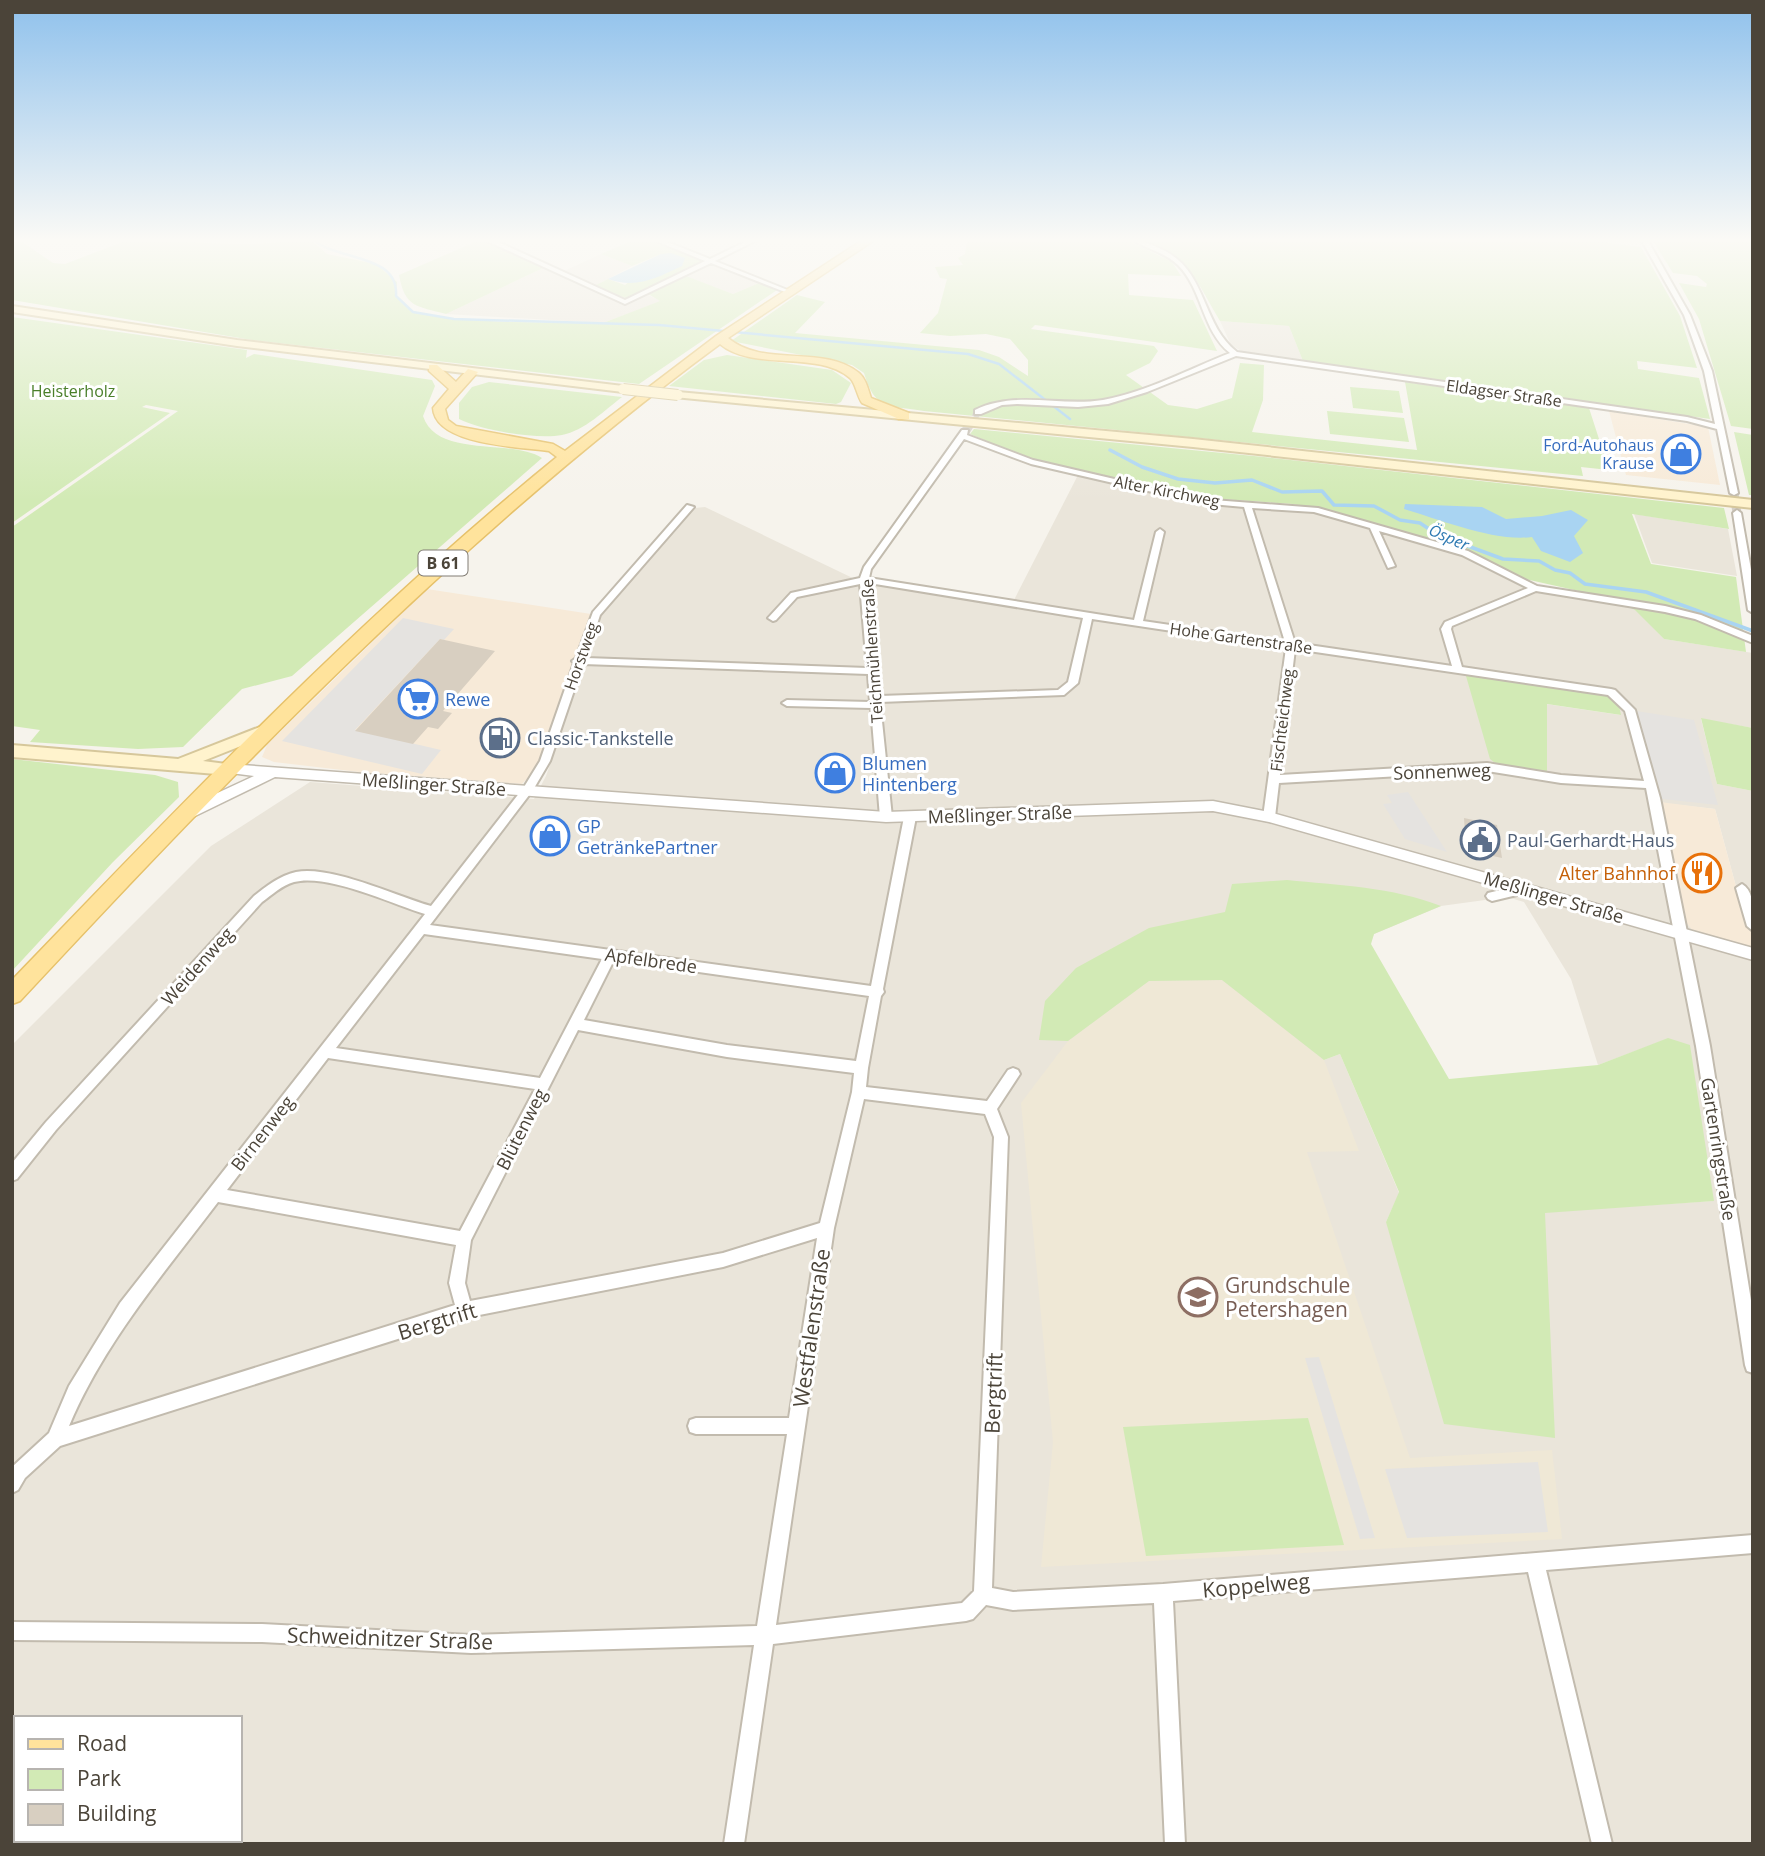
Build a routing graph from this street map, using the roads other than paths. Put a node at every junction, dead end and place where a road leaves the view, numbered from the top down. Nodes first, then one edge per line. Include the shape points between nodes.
1 (135, 328) edge
2 (735, 328) edge
3 (1214, 328) edge
4 (1692, 328) edge
5 (722, 337) junction
6 (760, 354) junction
7 (1235, 354) junction
8 (691, 359) junction
9 (433, 368) junction
10 (472, 372) junction
11 (455, 388) junction
12 (861, 391) junction
13 (1044, 403) joint
14 (851, 411) junction
15 (978, 412) tunnel mouth
16 (904, 416) junction
17 (1718, 427) junction
18 (595, 434) junction
19 (964, 434) joint
20 (533, 443) junction
21 (566, 458) junction
22 (1734, 493) tunnel mouth
23 (1247, 504) junction
24 (1753, 505) edge
25 (690, 507) dead end
26 (1737, 513) tunnel mouth
27 (1374, 529) junction
28 (1160, 532) dead end
29 (1391, 566) dead end
30 (864, 580) junction
31 (1535, 588) junction
32 (1753, 603) edge
33 (1753, 610) edge
34 (1088, 616) junction
35 (773, 618) dead end
36 (1138, 623) junction
37 (1753, 640) edge
38 (1291, 646) junction
39 (577, 661) junction
40 (1458, 670) junction
41 (871, 671) junction
42 (1617, 696) joint
43 (787, 702) dead end
44 (874, 702) junction
45 (265, 730) junction
46 (12, 751) edge
47 (181, 764) junction
48 (228, 769) junction
49 (275, 772) junction
50 (1275, 779) junction
51 (1651, 785) junction
52 (528, 790) junction
53 (183, 816) junction
54 (886, 817) junction
55 (910, 817) junction
56 (1269, 817) junction
57 (1516, 885) junction
58 (1742, 888) dead end
59 (1492, 896) dead end
60 (434, 912) junction
61 (1753, 926) edge
62 (423, 929) junction
63 (1683, 933) junction
64 (611, 954) junction
65 (1753, 954) edge
66 (878, 992) junction
67 (12, 995) edge
68 (575, 1024) junction
69 (326, 1052) junction
70 (860, 1068) junction
71 (1013, 1074) dead end
72 (544, 1084) junction
73 (859, 1092) junction
74 (990, 1108) junction
75 (12, 1174) edge
76 (214, 1194) junction
77 (826, 1228) junction
78 (464, 1239) junction
79 (464, 1310) junction
80 (1753, 1365) edge
81 (696, 1426) dead end
82 (797, 1426) junction
83 (55, 1439) junction
84 (12, 1484) edge
85 (1753, 1544) edge
86 (1535, 1561) junction
87 (1163, 1593) junction
88 (983, 1595) junction
89 (12, 1630) edge
90 (767, 1635) junction
91 (734, 1844) edge
92 (1175, 1844) edge
93 (1602, 1844) edge

1 - 9 main road
2 - 5 main road, B 61
3 - 7 street
4 - 17 street via 1720,415
5 - 6 main road, B 61 via 729,345
5 - 8 main road, B 61
6 - 8 main road, B 61 via 716,352
6 - 12 main road, B 61 via 840,368 858,379
7 - 13 street via 1092,404
7 - 17 street, Eldagser Straße
8 - 18 main road, B 61
9 - 10 main road
9 - 11 main road
10 - 11 main road, B 61
10 - 14 main road, bridge
11 - 20 main road, B 61 via 439,408 439,418 446,426 477,436
12 - 14 main road
12 - 16 main road via 866,400
13 - 15 street via 988,405
14 - 16 main road
16 - 24 main road via 1453,469
17 - 22 street via 1723,431
18 - 20 main road, B 61
18 - 21 main road, B 61
19 - 23 street, Alter Kirchweg via 1031,463 1200,501
19 - 30 street, Teichmühlenstraße via 867,569
20 - 21 main road, B 61 via 553,448
21 - 45 main road, B 61 via 447,559
23 - 27 street, Alter Kirchweg via 1315,510
23 - 38 street, Fischteichweg
25 - 39 street, Horstweg via 601,606
26 - 32 street
27 - 29 street
27 - 31 street, Alter Kirchweg via 1465,553
28 - 36 street
30 - 34 street, Hohe Gartenstraße
30 - 35 street via 794,595
30 - 41 street, Teichmühlenstraße
31 - 37 street, Alter Kirchweg via 1665,608
31 - 40 street via 1448,624
32 - 33 street
34 - 36 street, Hohe Gartenstraße
34 - 44 street via 1073,683 1060,693
36 - 38 street, Hohe Gartenstraße
38 - 40 street, Hohe Gartenstraße
38 - 50 street, Fischteichweg
39 - 41 street
39 - 52 street, Horstweg via 545,761
40 - 42 street, Hohe Gartenstraße
41 - 44 street, Teichmühlenstraße
42 - 51 street via 1630,710
43 - 44 street
44 - 54 street, Teichmühlenstraße
45 - 47 main road
45 - 48 main road, B 61
46 - 47 main road
47 - 48 main road
48 - 49 street, Meßlinger Straße
48 - 53 main road, B 61
49 - 52 street, Meßlinger Straße
49 - 53 street
50 - 51 street, Sonnenweg via 1487,767 1561,779
50 - 56 street, Fischteichweg
51 - 63 street
52 - 54 street, Meßlinger Straße
52 - 60 street, Birnenweg
53 - 67 main road, B 61
54 - 55 street, Meßlinger Straße
55 - 56 street, Meßlinger Straße via 1213,806
55 - 66 street, Westfalenstraße
56 - 57 street, Meßlinger Straße
57 - 59 street via 1513,892
57 - 63 street, Meßlinger Straße
58 - 61 street
60 - 62 street, Birnenweg
60 - 75 street, Weidenweg via 328,879 302,876 282,881 258,899
62 - 64 street, Apfelbrede
62 - 69 street, Birnenweg
63 - 65 street, Meßlinger Straße
63 - 80 street, Gartenringstraße
64 - 66 street, Apfelbrede
64 - 68 street, Blütenweg
66 - 70 street, Westfalenstraße
68 - 70 street via 727,1052
68 - 72 street, Blütenweg
69 - 72 street
69 - 76 street, Birnenweg
70 - 73 street, Westfalenstraße
71 - 74 street
72 - 78 street, Blütenweg
73 - 74 street
73 - 77 street, Westfalenstraße
74 - 88 street, Bergtrift via 1001,1137
76 - 78 street
76 - 83 street, Birnenweg via 125,1309 75,1392
77 - 79 street, Bergtrift via 723,1260
77 - 82 street, Westfalenstraße
78 - 79 street, Blütenweg via 457,1283
79 - 83 street, Bergtrift
81 - 82 street
82 - 90 street, Westfalenstraße
83 - 84 street, Birnenweg
85 - 86 street, Koppelweg
86 - 87 street, Koppelweg
86 - 93 street
87 - 88 street, Koppelweg via 1013,1601
87 - 92 street
88 - 90 street via 966,1612
89 - 90 street, Schweidnitzer Straße via 262,1633 471,1644
90 - 91 street, Westfalenstraße

